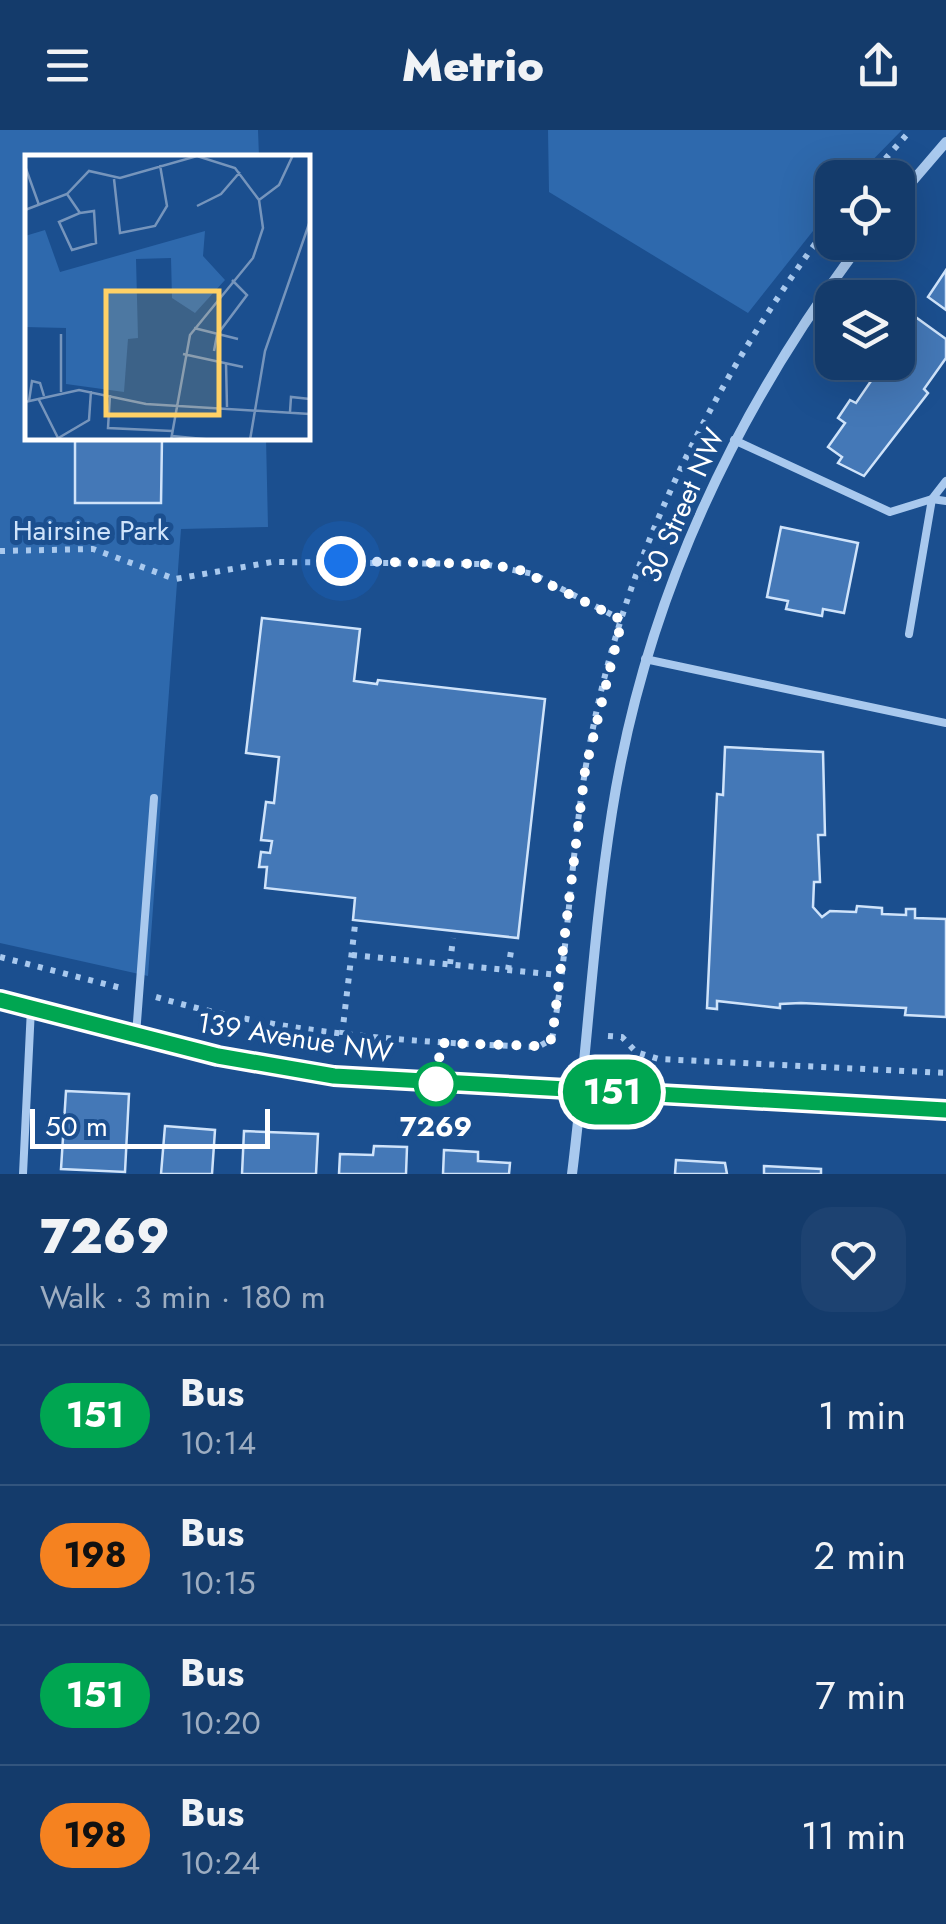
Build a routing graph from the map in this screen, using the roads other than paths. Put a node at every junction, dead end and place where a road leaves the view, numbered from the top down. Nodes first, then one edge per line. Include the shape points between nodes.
1 (946, 142) edge
2 (915, 178) edge
3 (849, 260) edge
4 (734, 440) junction
5 (946, 481) edge
6 (932, 499) junction
7 (946, 502) edge
8 (909, 634) dead end
9 (645, 659) junction
10 (946, 723) edge
11 (154, 798) dead end
12 (0, 1000) edge
13 (31, 1008) junction
14 (136, 1035) junction
15 (582, 1090) junction
16 (946, 1110) edge
17 (24, 1174) edge
18 (572, 1174) edge

1 - 2 street
3 - 4 street, 30 Street NW via 767,378
4 - 6 lane via 890,512
4 - 9 street, 30 Street NW via 703,503
5 - 6 lane
6 - 7 lane
6 - 8 lane
9 - 10 lane
9 - 15 street, 30 Street NW via 612,810
11 - 14 lane
12 - 13 street, 139 Avenue NW
13 - 14 street, 139 Avenue NW
13 - 17 lane
14 - 15 street, 139 Avenue NW via 334,1076
15 - 16 street, 139 Avenue NW
15 - 18 street, 30 Street NW

